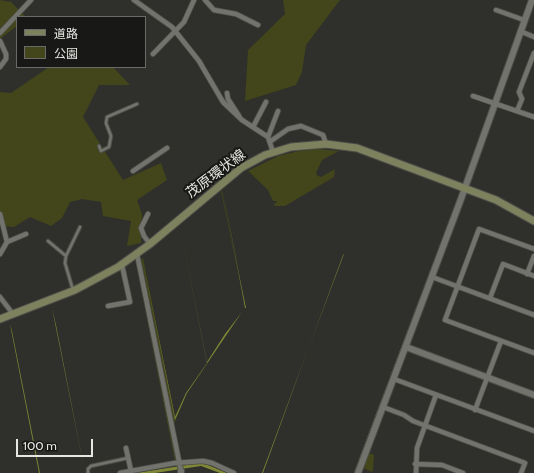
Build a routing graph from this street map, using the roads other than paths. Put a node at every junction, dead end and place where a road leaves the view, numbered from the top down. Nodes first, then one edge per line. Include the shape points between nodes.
1 (31, 0) edge
2 (134, 0) edge
3 (194, 0) edge
4 (205, 0) edge
5 (532, 0) edge
6 (496, 10) dead end
7 (524, 20) junction
8 (258, 25) dead end
9 (175, 31) junction
10 (520, 31) junction
11 (0, 33) edge
12 (534, 37) edge
13 (0, 41) edge
14 (534, 53) edge
15 (153, 54) dead end
16 (0, 67) edge
17 (227, 93) dead end
18 (474, 96) dead end
19 (266, 102) dead end
20 (495, 103) junction
21 (137, 104) dead end
22 (278, 111) dead end
23 (517, 111) junction
24 (534, 117) edge
25 (242, 120) junction
26 (253, 127) junction
27 (270, 139) junction
28 (326, 144) junction
29 (99, 146) dead end
30 (167, 148) dead end
31 (273, 152) junction
32 (133, 171) dead end
33 (464, 188) junction
34 (0, 214) edge
35 (148, 214) dead end
36 (534, 221) edge
37 (80, 227) dead end
38 (26, 234) dead end
39 (48, 241) dead end
40 (7, 242) junction
41 (150, 244) junction
42 (534, 249) edge
43 (0, 254) edge
44 (137, 254) junction
45 (66, 256) junction
46 (534, 256) edge
47 (122, 265) junction
48 (527, 274) junction
49 (534, 276) edge
50 (432, 277) junction
51 (457, 286) junction
52 (73, 291) junction
53 (0, 296) edge
54 (490, 298) junction
55 (108, 306) dead end
56 (13, 314) junction
57 (534, 315) edge
58 (0, 319) edge
59 (501, 341) junction
60 (406, 347) junction
61 (534, 353) edge
62 (488, 377) junction
63 (394, 379) junction
64 (436, 395) junction
65 (534, 395) edge
66 (383, 407) junction
67 (476, 410) junction
68 (425, 425) junction
69 (534, 431) edge
70 (126, 448) dead end
71 (128, 458) junction
72 (179, 463) junction
73 (415, 464) junction
74 (131, 471) junction
75 (181, 472) edge
76 (88, 473) edge
77 (120, 473) edge
78 (234, 473) edge
79 (358, 473) edge
80 (416, 473) edge
81 (464, 473) edge
82 (521, 473) edge

1 - 11 street
2 - 9 street
3 - 9 street via 186,19
4 - 8 street via 214,10 236,14
5 - 7 street
6 - 7 street
7 - 10 street
9 - 15 street
9 - 25 street via 199,61 223,102
10 - 12 street
10 - 20 street
13 - 16 street via 6,54 6,59
14 - 23 street via 519,92 522,99
17 - 25 street via 228,99
18 - 20 street
19 - 26 street
20 - 23 street
20 - 33 street
21 - 29 lane via 107,117 106,123 111,136 109,147 101,150
22 - 27 street
23 - 24 street
25 - 26 street
26 - 27 street
27 - 28 street via 288,129 301,126 323,135
27 - 31 street
28 - 31 main road, 茂原環状線 via 300,145
28 - 33 main road, 茂原環状線 via 357,148
30 - 32 street
31 - 41 main road, 茂原環状線 via 233,173
33 - 36 main road, 茂原環状線 via 496,200
33 - 50 street
34 - 40 street
35 - 41 street via 141,228
37 - 45 lane
38 - 40 street
39 - 45 lane
40 - 43 street
41 - 44 main road, 茂原環状線
42 - 51 street via 479,229
44 - 47 main road, 茂原環状線
44 - 72 street
45 - 52 lane via 65,263
46 - 48 street
47 - 52 main road, 茂原環状線
47 - 55 street via 130,302
48 - 49 street
48 - 54 street via 503,264
50 - 51 street
50 - 60 street
51 - 54 street
51 - 59 street via 445,320
52 - 56 main road, 茂原環状線
53 - 56 street
54 - 57 street
56 - 58 main road, 茂原環状線
59 - 61 street
59 - 62 street
60 - 62 street
60 - 63 street
62 - 65 street
62 - 67 street
63 - 64 street
63 - 66 street
64 - 67 street
64 - 68 street
66 - 68 street
66 - 79 street
67 - 69 street
68 - 73 street via 417,448
68 - 82 street via 525,462
70 - 71 street
71 - 74 street
71 - 76 lane via 91,466
72 - 74 street
72 - 75 street
72 - 78 street via 208,462
73 - 80 street
73 - 81 street via 442,465
74 - 77 street

